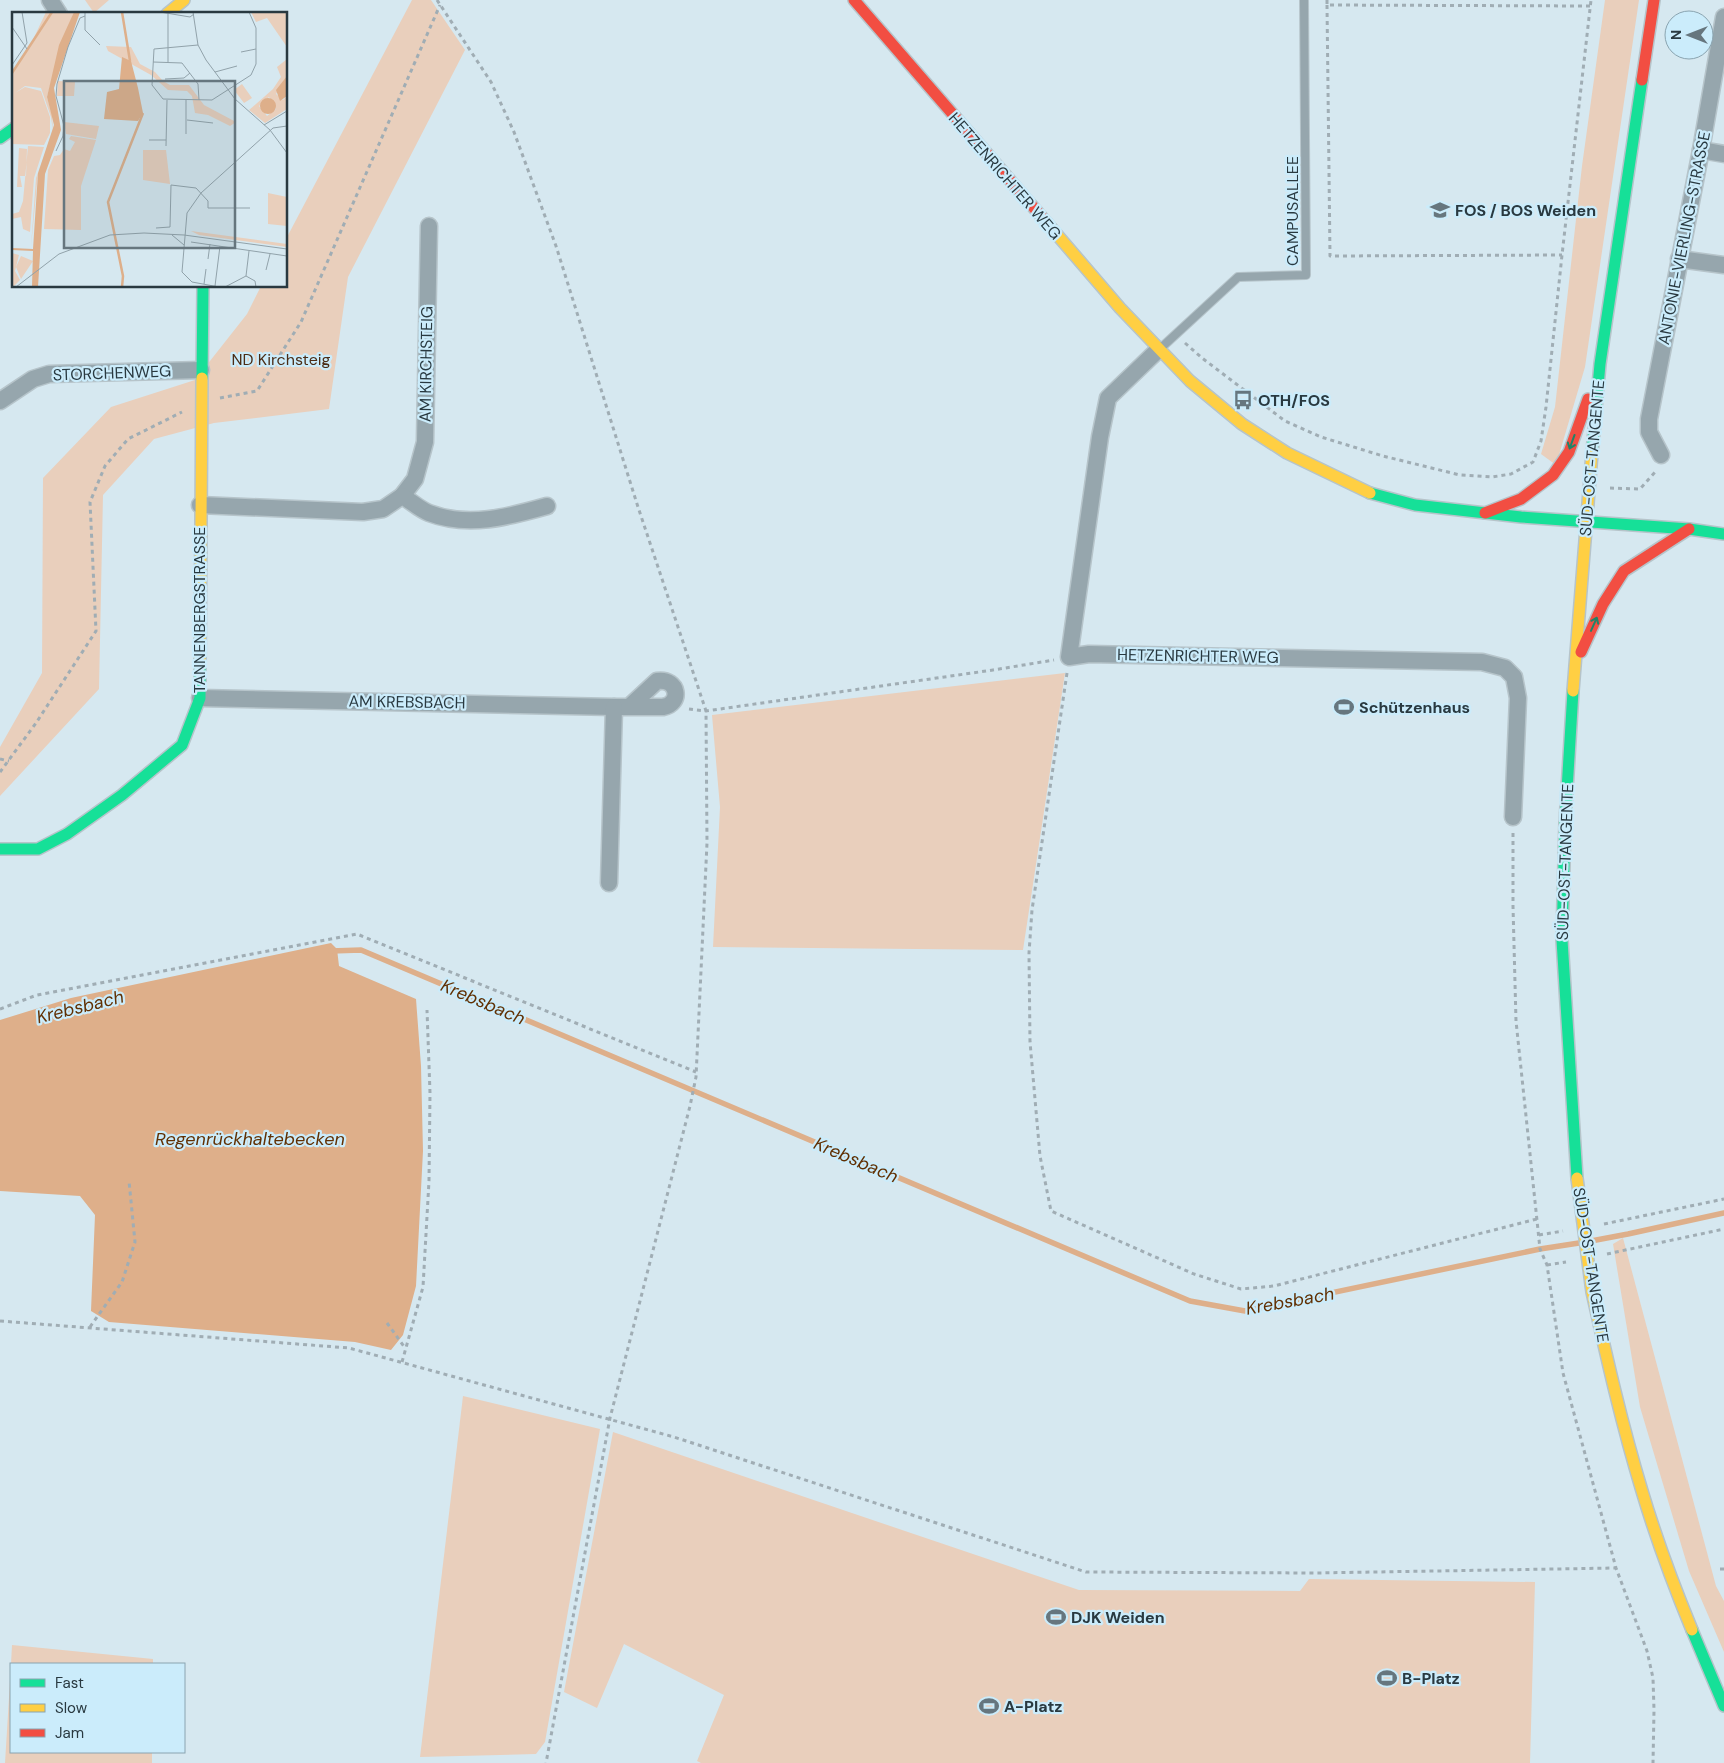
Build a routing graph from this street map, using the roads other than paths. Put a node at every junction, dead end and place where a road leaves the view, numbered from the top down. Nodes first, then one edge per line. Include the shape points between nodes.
1 (50, 0) edge
2 (184, 0) edge
3 (854, 0) edge
4 (1304, 0) edge
5 (1654, 0) edge
6 (58, 12) edge
7 (169, 12) edge
8 (1724, 18) edge
9 (12, 129) edge
10 (0, 138) edge
11 (1701, 150) junction
12 (1724, 154) edge
13 (429, 226) dead end
14 (1679, 259) junction
15 (1724, 265) edge
16 (203, 288) edge
17 (1158, 350) junction
18 (1600, 364) junction
19 (202, 370) junction
20 (0, 402) edge
21 (1661, 455) dead end
22 (402, 496) junction
23 (200, 505) junction
24 (547, 506) dead end
25 (1485, 513) junction
26 (1585, 522) junction
27 (1688, 529) junction
28 (1724, 534) edge
29 (1574, 668) junction
30 (200, 698) junction
31 (1513, 817) road end
32 (0, 849) edge
33 (609, 883) dead end
34 (1724, 1706) edge

1 - 6 street
2 - 7 main road
3 - 17 main road, HETZENRICHTER WEG
4 - 17 lane, CAMPUSALLEE via 1306,275 1238,277
5 - 18 main road, SÜD-OST-TANGENTE
8 - 11 street, ANTONIE-VIERLING-STRASSE
9 - 10 main road
11 - 12 street
11 - 14 street, ANTONIE-VIERLING-STRASSE
13 - 22 street, AM KIRCHSTEIG via 425,442 416,479
14 - 15 street
14 - 21 street, ANTONIE-VIERLING-STRASSE via 1649,419 1649,432
16 - 19 main road, TANNENBERGSTRASSE
17 - 25 main road, HETZENRICHTER WEG via 1242,424 1320,470 1365,492 1415,505
17 - 31 street, HETZENRICHTER WEG via 1108,398 1069,657 1089,654 1482,662 1505,668 1514,677 1518,698
18 -> 25 main road via 1569,452 1553,475 1521,499
18 - 26 main road, SÜD-OST-TANGENTE
19 - 20 street, STORCHENWEG via 49,374 33,379
19 - 23 main road, TANNENBERGSTRASSE
22 - 23 street, AM KIRCHSTEIG via 383,509 363,512
22 - 24 street via 427,513 473,521 505,518
23 - 30 main road, TANNENBERGSTRASSE
25 - 26 main road, HETZENRICHTER WEG
26 - 27 main road, HETZENRICHTER WEG
26 - 29 main road, SÜD-OST-TANGENTE
27 - 28 main road, HETZENRICHTER WEG
29 -> 27 main road via 1603,604 1624,571
29 - 34 main road, SÜD-OST-TANGENTE, bridge via 1562,940 1577,1178 1592,1292 1633,1463 1666,1563
30 - 32 main road, TANNENBERGSTRASSE via 182,745 122,795 67,834 38,849
30 - 33 street, AM KREBSBACH via 621,707

